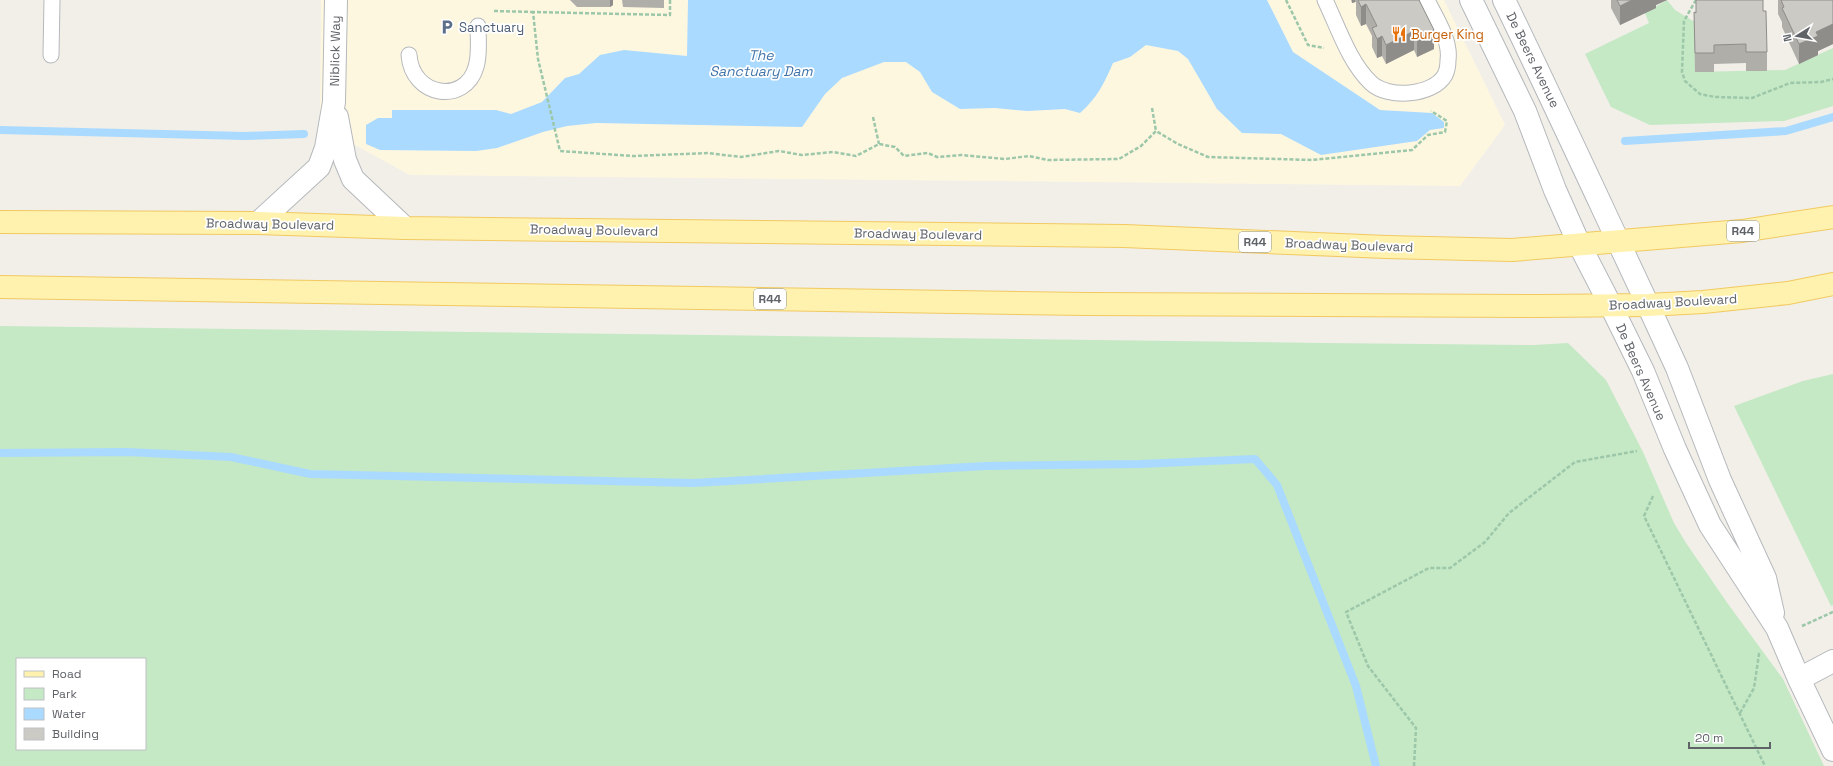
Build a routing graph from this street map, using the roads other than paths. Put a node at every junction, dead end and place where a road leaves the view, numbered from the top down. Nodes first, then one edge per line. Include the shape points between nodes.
1 (52, 0) edge
2 (336, 0) edge
3 (1326, 0) edge
4 (1427, 0) edge
5 (1470, 0) edge
6 (1504, 0) edge
7 (478, 26) dead end
8 (51, 55) dead end
9 (409, 55) dead end
10 (334, 102) junction
11 (1833, 217) edge
12 (0, 222) edge
13 (258, 223) junction
14 (405, 228) junction
15 (1618, 242) junction
16 (1580, 246) junction
17 (1833, 284) edge
18 (0, 287) edge
19 (1648, 305) junction
20 (1610, 306) junction
21 (1777, 628) junction
22 (1833, 662) edge
23 (1799, 679) junction
24 (1833, 750) edge

1 - 8 lane
2 - 10 street, Niblick Way
3 - 4 lane via 1346,46 1368,80 1388,92 1410,94 1433,86 1445,75 1448,59 1447,44
5 - 16 street, De Beers Avenue via 1525,111 1555,190
6 - 15 street, De Beers Avenue
7 - 9 lane via 476,67 465,83 457,88 447,91 428,88 414,74
10 - 13 street, Niblick Way via 326,148 319,167
10 - 14 street, Niblick Way via 345,160 353,179
11 - 15 main road, Broadway Boulevard / R44 via 1742,231
12 - 13 main road, Broadway Boulevard / R44
13 - 14 main road, Broadway Boulevard / R44
14 - 16 main road, Broadway Boulevard / R44 via 1124,236 1512,250
15 - 16 main road, Broadway Boulevard / R44
15 - 19 street, De Beers Avenue
16 - 20 street, De Beers Avenue
17 - 19 main road, Broadway Boulevard / R44 via 1788,293
18 - 20 main road, Broadway Boulevard / R44 via 1093,304
19 - 20 main road, Broadway Boulevard / R44
19 - 21 street, De Beers Avenue via 1677,368 1720,480 1765,578
20 - 21 street, De Beers Avenue via 1643,372 1710,525
21 - 23 street, De Beers Avenue
22 - 23 street
23 - 24 street, De Beers Avenue

